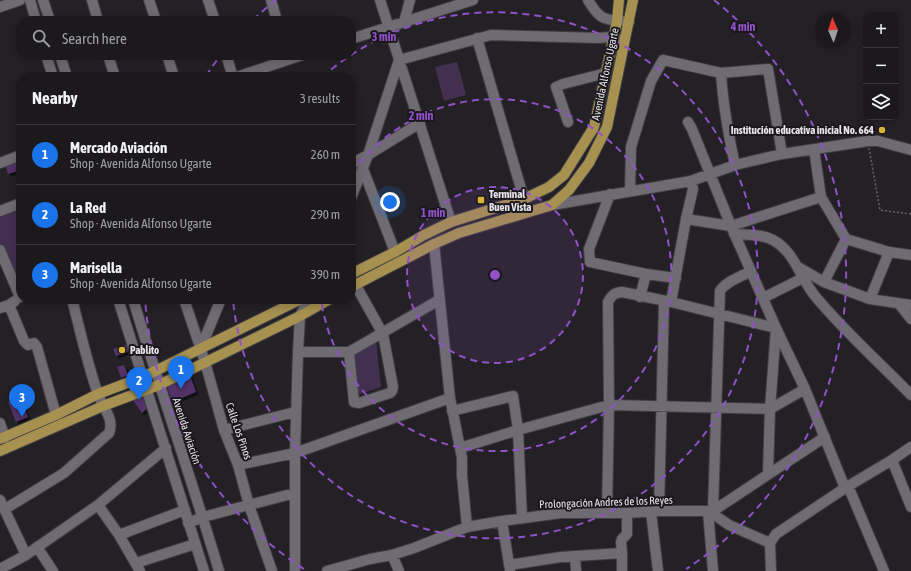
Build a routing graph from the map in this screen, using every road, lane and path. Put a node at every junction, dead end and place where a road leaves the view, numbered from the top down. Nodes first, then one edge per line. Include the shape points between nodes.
1 (20, 0) edge
2 (30, 0) edge
3 (43, 0) edge
4 (92, 0) edge
5 (149, 0) edge
6 (208, 0) edge
7 (271, 0) edge
8 (380, 0) edge
9 (410, 0) edge
10 (473, 0) edge
11 (588, 0) edge
12 (620, 0) edge
13 (633, 0) edge
14 (0, 7) edge
15 (35, 16) edge
16 (48, 16) edge
17 (97, 16) edge
18 (154, 16) edge
19 (213, 16) edge
20 (276, 16) edge
21 (617, 20) junction
22 (404, 22) junction
23 (629, 22) junction
24 (388, 27) junction
25 (356, 37) edge
26 (612, 37) junction
27 (477, 38) junction
28 (624, 40) junction
29 (48, 60) edge
30 (62, 60) edge
31 (110, 60) edge
32 (169, 60) edge
33 (228, 60) edge
34 (280, 60) edge
35 (398, 60) junction
36 (51, 72) edge
37 (65, 72) edge
38 (113, 72) edge
39 (172, 72) edge
40 (231, 72) edge
41 (249, 72) edge
42 (721, 72) junction
43 (606, 73) junction
44 (420, 122) junction
45 (568, 122) dead end
46 (688, 122) dead end
47 (868, 141) junction
48 (814, 149) junction
49 (911, 150) edge
50 (782, 154) junction
51 (368, 155) junction
52 (16, 157) edge
53 (356, 161) edge
54 (0, 163) edge
55 (735, 165) junction
56 (363, 169) junction
57 (710, 174) junction
58 (691, 181) junction
59 (356, 186) edge
60 (630, 191) junction
61 (610, 194) junction
62 (821, 197) junction
63 (524, 199) junction
64 (16, 205) edge
65 (552, 205) junction
66 (0, 211) edge
67 (911, 214) edge
68 (686, 219) junction
69 (452, 222) junction
70 (732, 230) junction
71 (846, 240) junction
72 (434, 244) junction
73 (0, 250) edge
74 (395, 252) junction
75 (889, 252) junction
76 (911, 255) edge
77 (798, 267) junction
78 (751, 271) junction
79 (356, 272) edge
80 (646, 274) junction
81 (676, 278) junction
82 (803, 278) junction
83 (824, 282) junction
84 (356, 284) edge
85 (16, 288) edge
86 (356, 291) edge
87 (640, 297) junction
88 (763, 298) junction
89 (870, 299) junction
90 (16, 300) edge
91 (439, 300) junction
92 (668, 301) junction
93 (73, 304) edge
94 (120, 304) edge
95 (135, 304) edge
96 (186, 304) edge
97 (219, 304) edge
98 (291, 304) edge
99 (306, 304) edge
100 (321, 304) edge
101 (899, 304) junction
102 (911, 305) edge
103 (5, 307) edge
104 (719, 314) junction
105 (300, 316) junction
106 (911, 319) edge
107 (776, 328) junction
108 (383, 334) junction
109 (200, 350) junction
110 (298, 352) junction
111 (349, 352) junction
112 (205, 362) junction
113 (155, 371) junction
114 (143, 377) junction
115 (159, 385) junction
116 (806, 389) junction
117 (147, 390) junction
118 (98, 394) junction
119 (911, 395) edge
120 (450, 398) junction
121 (609, 405) junction
122 (103, 406) junction
123 (661, 407) junction
124 (717, 408) junction
125 (770, 409) junction
126 (452, 411) junction
127 (295, 412) junction
128 (56, 415) junction
129 (0, 423) edge
130 (224, 430) junction
131 (518, 430) junction
132 (825, 437) junction
133 (2, 438) edge
134 (911, 447) edge
135 (166, 448) junction
136 (460, 448) junction
137 (0, 451) edge
138 (294, 453) junction
139 (892, 460) junction
140 (238, 465) junction
141 (768, 474) junction
142 (847, 487) junction
143 (295, 493) junction
144 (2, 504) edge
145 (98, 505) junction
146 (249, 505) junction
147 (911, 507) edge
148 (185, 510) junction
149 (711, 510) junction
150 (607, 512) junction
151 (655, 512) junction
152 (627, 513) junction
153 (203, 517) junction
154 (522, 518) junction
155 (502, 521) junction
156 (188, 523) junction
157 (467, 527) junction
158 (119, 535) junction
159 (770, 543) junction
160 (195, 544) junction
161 (37, 547) junction
162 (622, 553) junction
163 (26, 555) junction
164 (392, 555) junction
165 (574, 556) junction
166 (138, 567) edge
167 (509, 568) edge
168 (0, 569) edge
169 (53, 571) edge
170 (204, 571) edge
171 (219, 571) edge
172 (272, 571) edge
173 (295, 571) edge
174 (327, 571) edge
175 (399, 571) edge
176 (576, 571) edge
177 (622, 571) edge
178 (658, 571) edge
179 (713, 571) edge
180 (771, 571) edge
181 (884, 571) edge

1 - 14 street
2 - 15 street
3 - 16 street
4 - 17 street
5 - 18 street
6 - 19 street
7 - 20 street
8 - 24 street
9 - 22 street
10 - 22 street
11 - 21 street via 594,11 604,19
12 - 21 main road, Avenida Alfonso Ugarte
13 - 23 main road, Avenida Alfonso Ugarte
21 - 23 street
21 - 26 main road, Avenida Alfonso Ugarte
22 - 24 street
23 - 28 main road, Avenida Alfonso Ugarte
24 - 25 street
24 - 35 street
26 - 27 street via 491,35
26 - 28 street
26 - 43 main road, Avenida Alfonso Ugarte
27 - 35 street
27 - 63 street
28 - 65 main road, Avenida Alfonso Ugarte via 607,127 588,163 569,190
29 - 36 street
30 - 37 street
31 - 38 street
32 - 39 street
33 - 40 street
34 - 41 street
35 - 44 street
35 - 51 street
42 - 50 street via 768,69
42 - 55 street via 724,113
42 - 60 street via 663,60 651,80 630,147
43 - 45 street via 556,87
43 - 63 main road, Avenida Alfonso Ugarte via 594,127 564,175 549,187
44 - 51 street
44 - 69 street
46 - 57 street
47 - 48 street
47 - 49 street via 878,141
47 - 67 path via 880,210
48 - 50 street
48 - 62 street
50 - 55 street
51 - 53 street
51 - 56 street
52 - 54 street
55 - 57 street
56 - 59 street
56 - 74 street
57 - 58 street
57 - 70 street
58 - 60 street
58 - 68 street via 692,189
60 - 61 street
61 - 65 street
61 - 80 street via 589,249 590,262
62 - 70 street
62 - 71 street
63 - 69 main road, Avenida Alfonso Ugarte
64 - 66 street
65 - 72 main road, Avenida Alfonso Ugarte via 459,233
68 - 70 street
68 - 81 street
69 - 74 main road, Avenida Alfonso Ugarte
70 - 77 street via 772,239 783,247
70 - 78 street
71 - 75 street
71 - 83 street
72 - 84 main road, Avenida Alfonso Ugarte
72 - 91 street
73 - 85 street
74 - 79 main road, Avenida Alfonso Ugarte
75 - 76 street
75 - 89 street
77 - 82 street
77 - 83 street
78 - 88 street
78 - 104 street via 723,286 720,291
80 - 81 street
80 - 87 street
81 - 92 street
82 - 88 street
82 - 119 street via 814,295
83 - 89 street
86 - 108 street
87 - 92 street
87 - 121 street via 616,292 608,302
88 - 107 street
89 - 101 street
90 - 103 street
91 - 108 street
91 - 120 street
92 - 104 street
92 - 123 street
93 - 118 street
94 - 114 street
95 - 113 street, Avenida Aviación
96 - 109 street, Calle Los Pinos
97 - 109 street
98 - 109 main road
99 - 105 street
100 - 105 main road
101 - 102 street
101 - 106 street
103 - 128 street via 24,341 28,345 34,343 37,347
104 - 107 street
104 - 124 street
105 - 110 street
105 - 112 main road
107 - 116 street
107 - 125 street
108 - 111 street
108 - 111 street via 393,387 390,393 359,403 354,402
109 - 112 street, Calle Los Pinos
109 - 113 main road
110 - 111 street
110 - 127 street
112 - 115 main road
112 - 130 street, Calle Los Pinos
113 - 114 main road
113 - 115 street, Avenida Aviación
114 - 117 street
114 - 118 main road
115 - 117 main road
115 - 153 street, Avenida Aviación
116 - 125 street
116 - 132 street
117 - 122 main road
117 - 135 street
118 - 122 street
118 - 128 main road
120 - 126 street
120 - 138 street
121 - 123 street
121 - 131 street
121 - 150 street
122 - 137 main road
122 - 144 street via 111,423 109,433 64,473
123 - 124 street
123 - 151 street
124 - 125 street
124 - 149 street
125 - 141 street
126 - 131 street via 513,396
126 - 136 street
127 - 130 street
127 - 138 street
128 - 133 main road
129 - 133 street
130 - 140 street, Calle Los Pinos
131 - 136 street
131 - 154 street
132 - 141 street
132 - 142 street
134 - 139 street
135 - 145 street
135 - 148 street
136 - 157 street
138 - 140 street
138 - 143 street
139 - 142 street
139 - 147 street
140 - 146 street, Calle Los Pinos
141 - 149 street
142 - 159 street via 776,534
142 - 181 street
143 - 146 street
143 - 173 street
144 - 163 street
145 - 158 street
145 - 161 street
146 - 153 street
146 - 172 street, Calle Los Pinos
148 - 156 street
148 - 158 street
149 - 151 street, Prolongación Andres de los Reyes
149 - 159 street via 729,525
149 - 179 street
150 - 152 street, Prolongación Andres de los Reyes
150 - 154 street, Prolongación Andres de los Reyes via 561,513
151 - 152 street, Prolongación Andres de los Reyes
151 - 178 street
152 - 162 street via 627,534 621,542
153 - 156 street
153 - 171 street, Avenida Aviación
154 - 155 street, Prolongación Andres de los Reyes
155 - 157 street, Prolongación Andres de los Reyes
155 - 167 street
156 - 160 street
157 - 164 street, Prolongación Andres de los Reyes
158 - 166 street
159 - 180 street
160 - 166 street
160 - 170 street
161 - 163 street
161 - 169 street
162 - 165 street
162 - 177 street
163 - 168 street
164 - 174 street, Prolongación Andres de los Reyes
164 - 175 street
165 - 167 street
165 - 176 street

